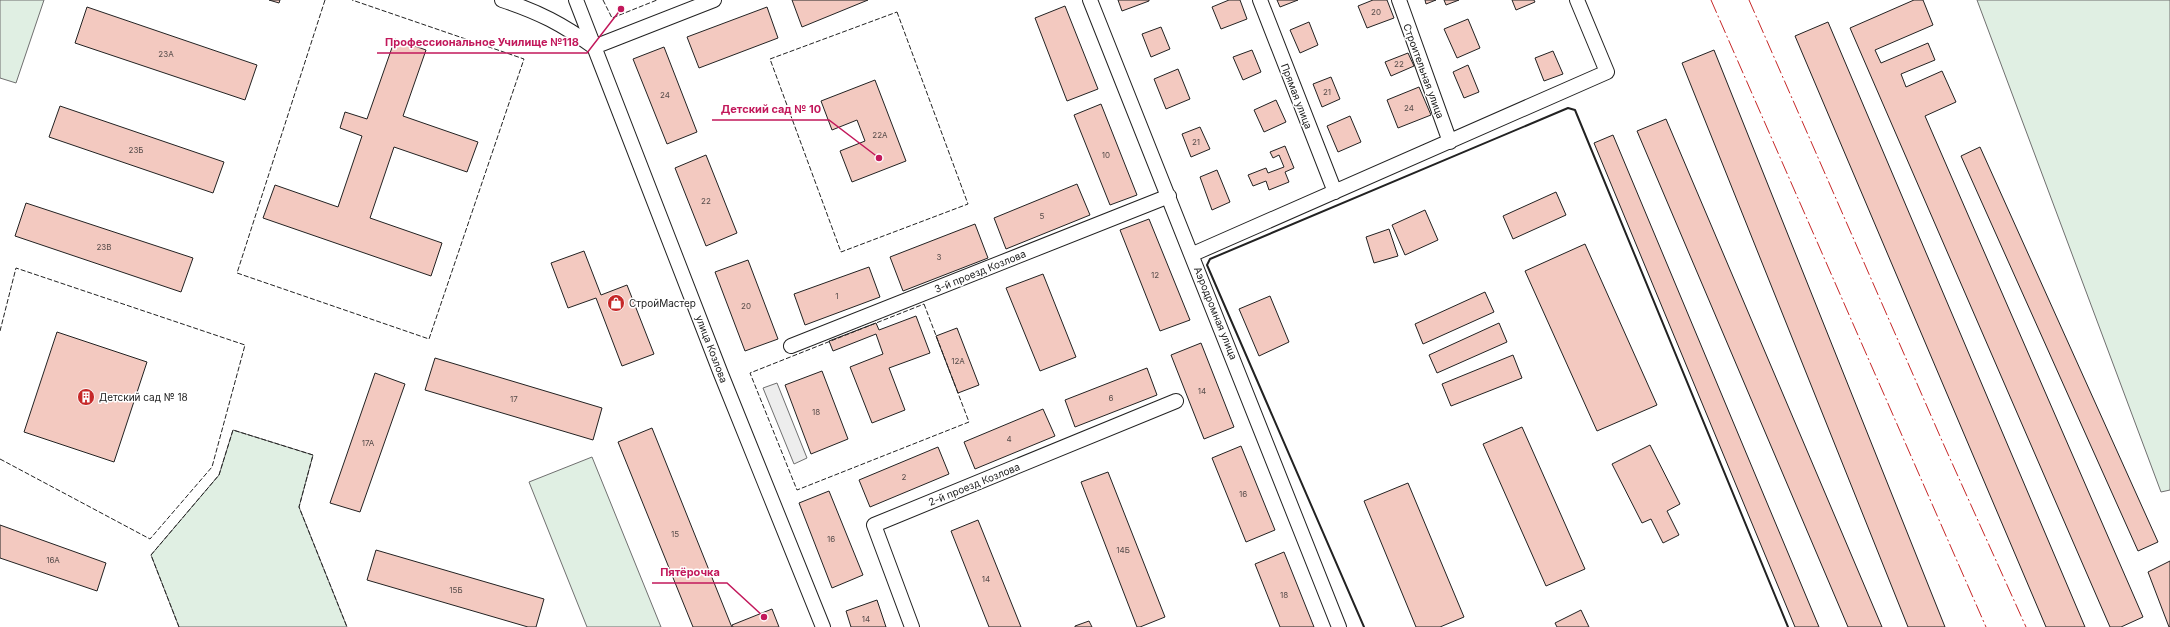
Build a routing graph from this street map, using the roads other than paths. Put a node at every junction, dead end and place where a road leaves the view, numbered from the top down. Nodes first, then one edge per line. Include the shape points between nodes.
1 (502, 0) edge
2 (576, 0) edge
3 (714, 0) edge
4 (1090, 0) edge
5 (1260, 0) edge
6 (1398, 0) edge
7 (1577, 0) edge
8 (594, 47) junction
9 (1450, 142) junction
10 (1335, 192) junction
11 (1168, 196) junction
12 (1192, 254) junction
13 (791, 346) dead end
14 (1176, 401) dead end
15 (824, 627) edge
16 (912, 627) edge
17 (1340, 627) edge

1 - 8 street via 543,14 566,26
2 - 8 street, улица Козлова
3 - 8 street
4 - 11 street, Аэродромная улица
5 - 10 street, Прямая улица
6 - 9 street, Строительная улица
7 - 9 street via 1607,72
8 - 15 street, улица Козлова via 721,374
9 - 10 street
10 - 12 street
11 - 12 street, Аэродромная улица
11 - 13 street, 3-й проезд Козлова
12 - 17 street, Аэродромная улица
14 - 16 street, 2-й проезд Козлова via 874,525

